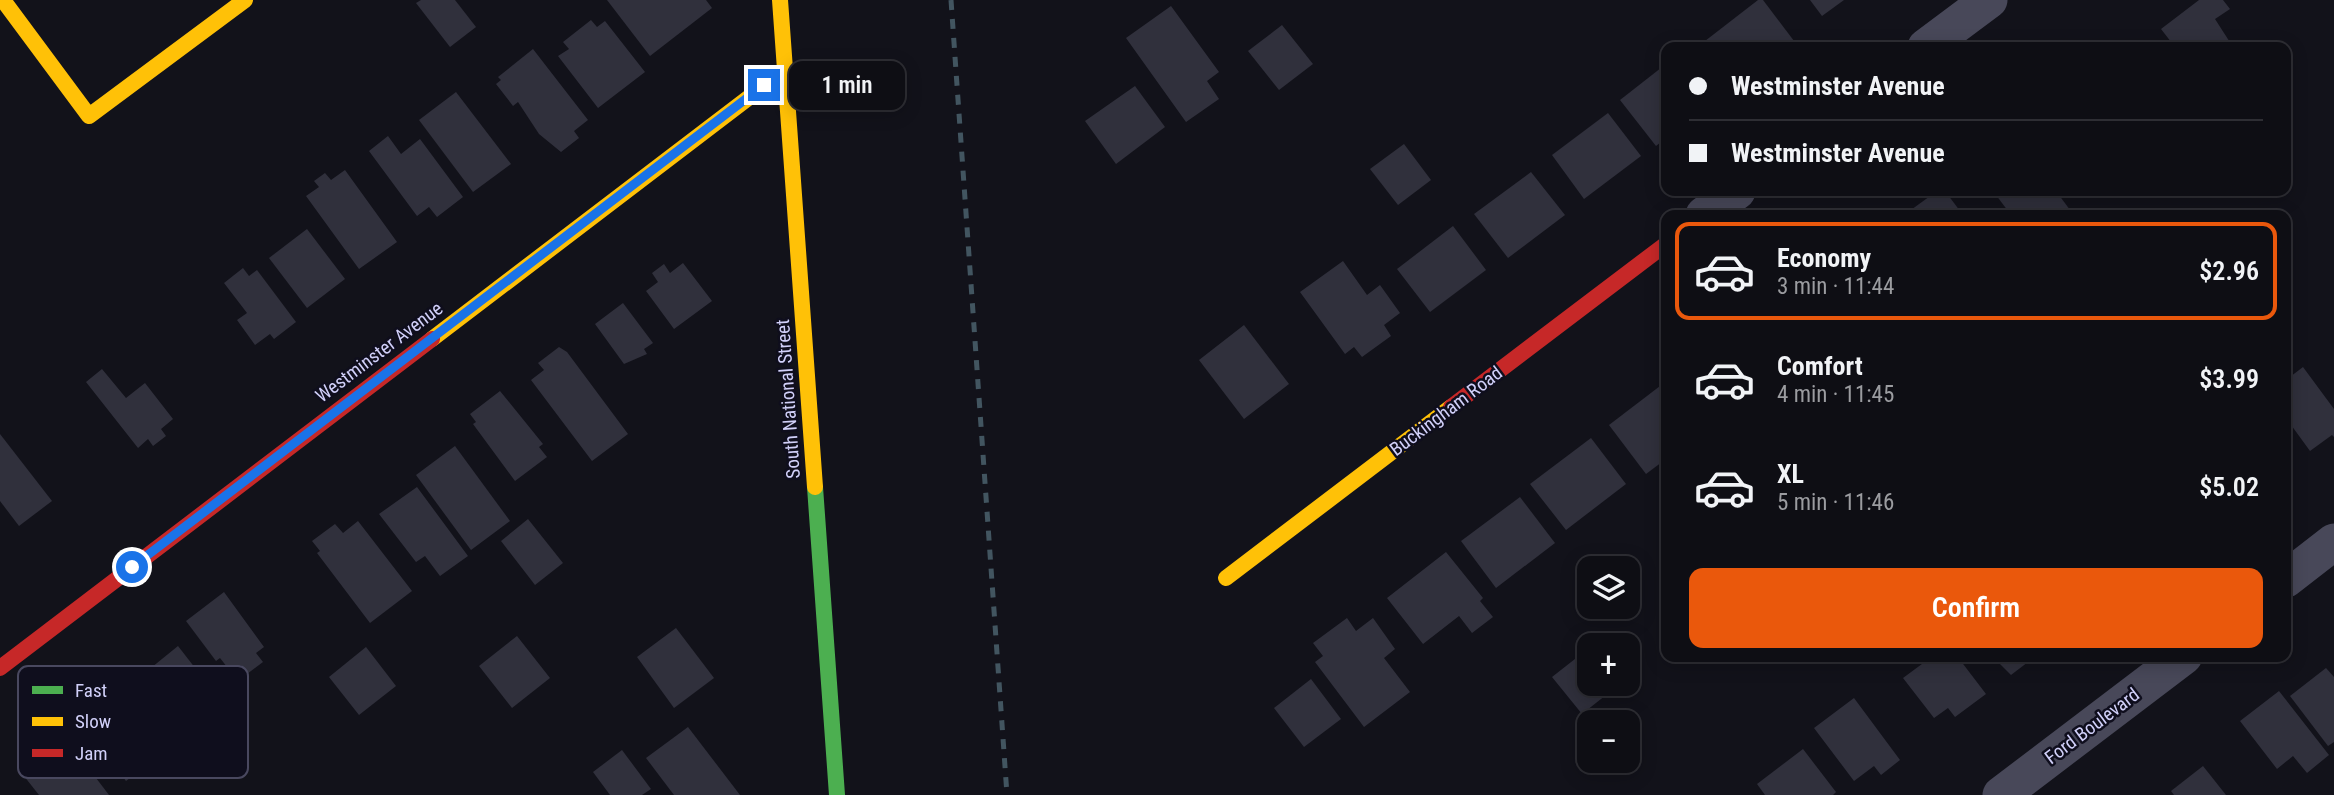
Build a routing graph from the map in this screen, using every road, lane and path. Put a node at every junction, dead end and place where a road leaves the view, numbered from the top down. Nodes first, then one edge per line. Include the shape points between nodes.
1 (3, 0) edge
2 (245, 0) edge
3 (780, 0) edge
4 (1989, 0) edge
5 (1933, 42) edge
6 (785, 71) junction
7 (1730, 196) edge
8 (1711, 210) edge
9 (1661, 248) edge
10 (2334, 542) edge
11 (2291, 575) edge
12 (1226, 578) dead end
13 (2176, 662) edge
14 (0, 668) edge
15 (837, 795) edge
16 (2001, 795) edge

1 - 2 street via 89,116
3 - 6 street, South National Street
4 - 5 street
6 - 14 street, Westminster Avenue
6 - 15 street, South National Street
7 - 8 street
9 - 12 street, Buckingham Road
10 - 11 street
13 - 16 street, Ford Boulevard

